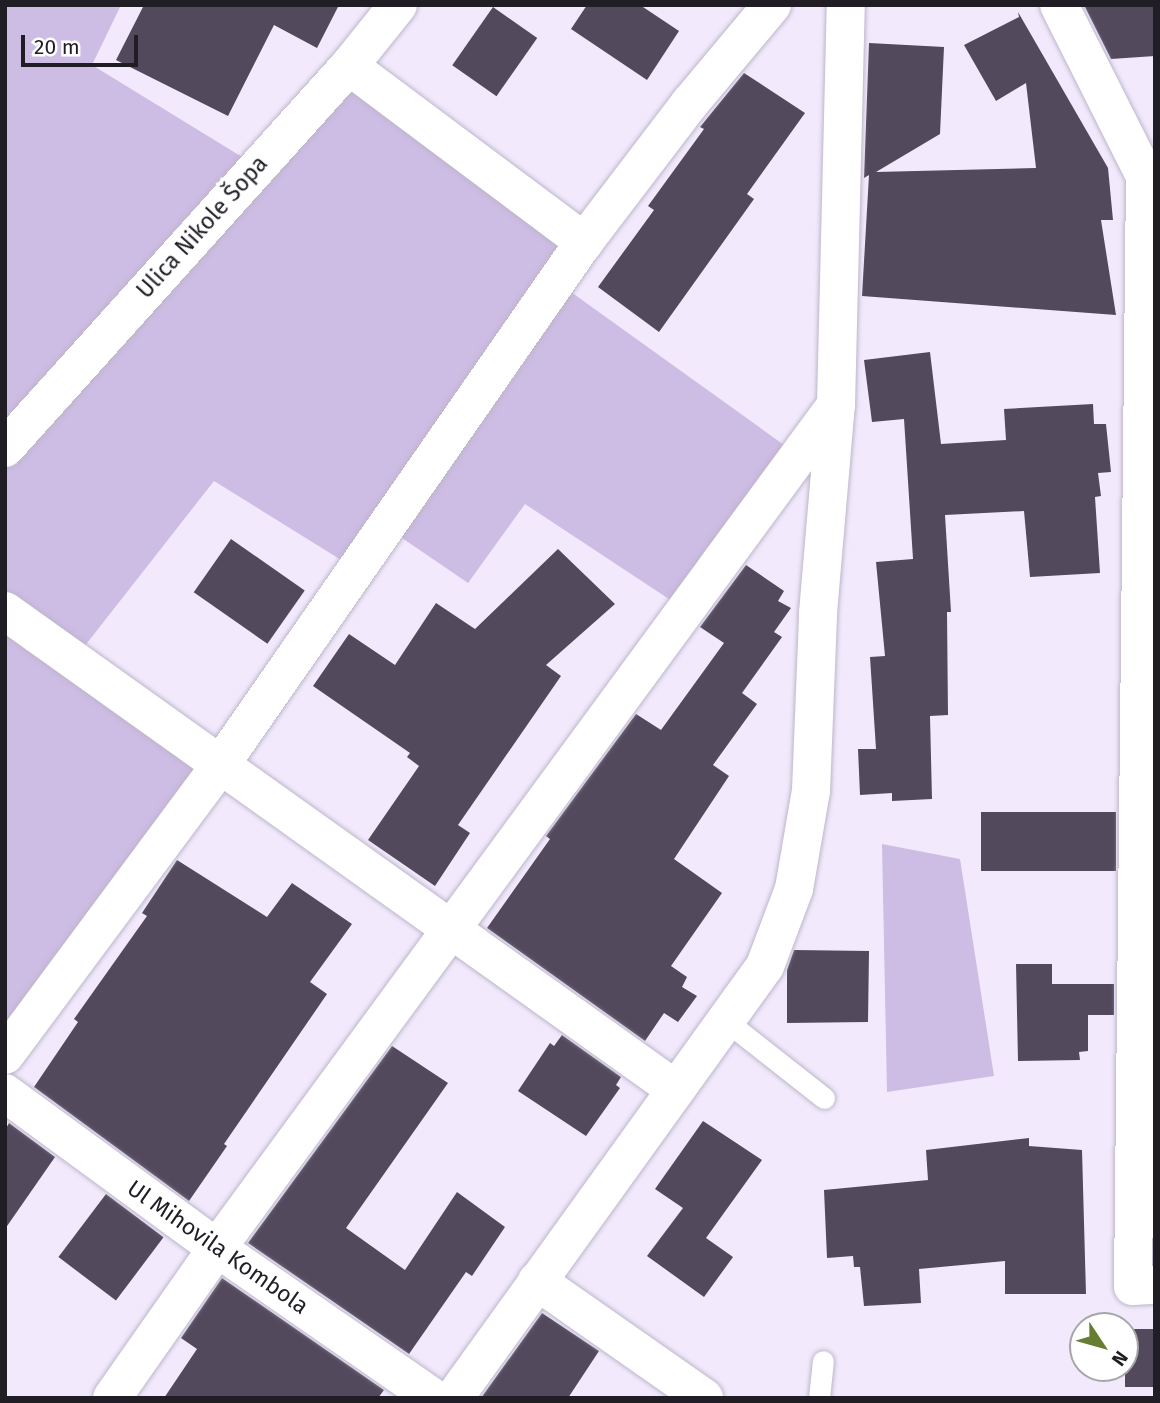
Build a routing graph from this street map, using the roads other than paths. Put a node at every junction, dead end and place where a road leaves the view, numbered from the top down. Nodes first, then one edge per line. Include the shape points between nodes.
1 (398, 5) edge
2 (772, 5) edge
3 (846, 5) edge
4 (1059, 5) edge
5 (349, 66) junction
6 (584, 242) junction
7 (836, 405) junction
8 (5, 448) edge
9 (5, 611) edge
10 (221, 764) junction
11 (451, 929) junction
12 (725, 1020) junction
13 (5, 1055) edge
14 (675, 1089) junction
15 (5, 1093) edge
16 (824, 1098) dead end
17 (217, 1248) junction
18 (537, 1282) junction
19 (1155, 1285) edge
20 (823, 1361) dead end
21 (112, 1398) edge
22 (434, 1398) edge
23 (454, 1398) edge
24 (704, 1398) edge
25 (818, 1398) edge

1 - 5 street, Ulica Nikole Šopa
2 - 6 street
3 - 7 street
4 - 19 street via 1145,176 1133,1286
5 - 6 street
5 - 8 street, Ulica Nikole Šopa
6 - 10 street
7 - 11 street
7 - 12 street via 818,613 811,791 794,890 765,966
9 - 10 street
10 - 11 street
10 - 13 street
11 - 14 street
11 - 17 street
12 - 14 street
12 - 16 lane
14 - 18 street
15 - 17 street, Ul Mihovila Kombola
17 - 21 street
17 - 22 street, Ul Mihovila Kombola
18 - 23 street
18 - 24 street
20 - 25 lane

